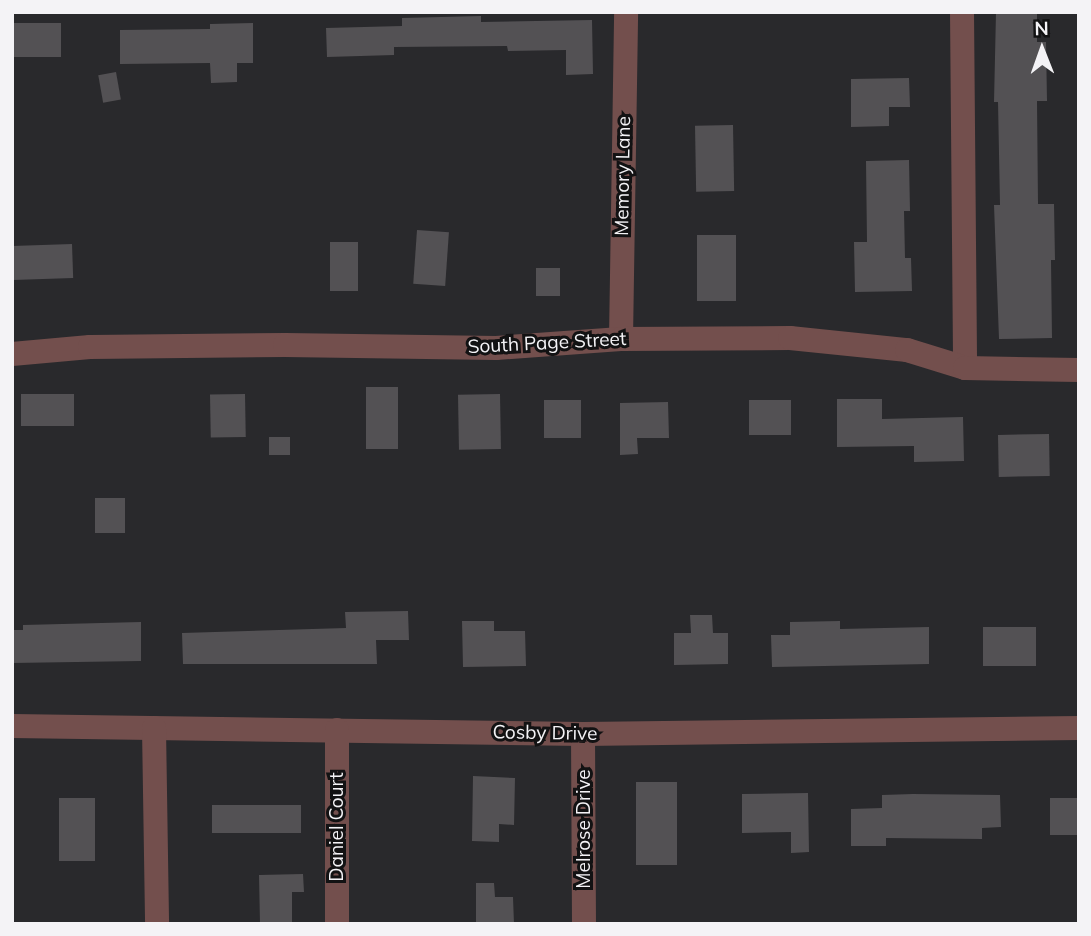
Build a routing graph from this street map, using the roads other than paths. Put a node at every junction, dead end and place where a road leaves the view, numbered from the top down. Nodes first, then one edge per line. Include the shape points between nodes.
1 (626, 12) edge
2 (962, 12) edge
3 (621, 339) junction
4 (12, 354) edge
5 (965, 368) junction
6 (1079, 369) edge
7 (12, 726) edge
8 (154, 728) junction
9 (1079, 728) edge
10 (337, 730) junction
11 (583, 734) junction
12 (157, 924) edge
13 (337, 924) edge
14 (584, 924) edge

1 - 3 street, Memory Lane
2 - 5 street
3 - 4 street, South Page Street via 496,348 90,347
3 - 5 street, South Page Street via 790,338 907,350
5 - 6 street, South Page Street
7 - 8 street, Cosby Drive
8 - 10 street, Cosby Drive
8 - 12 street
9 - 11 street, Cosby Drive
10 - 11 street, Cosby Drive
10 - 13 street, Daniel Court
11 - 14 street, Melrose Drive

